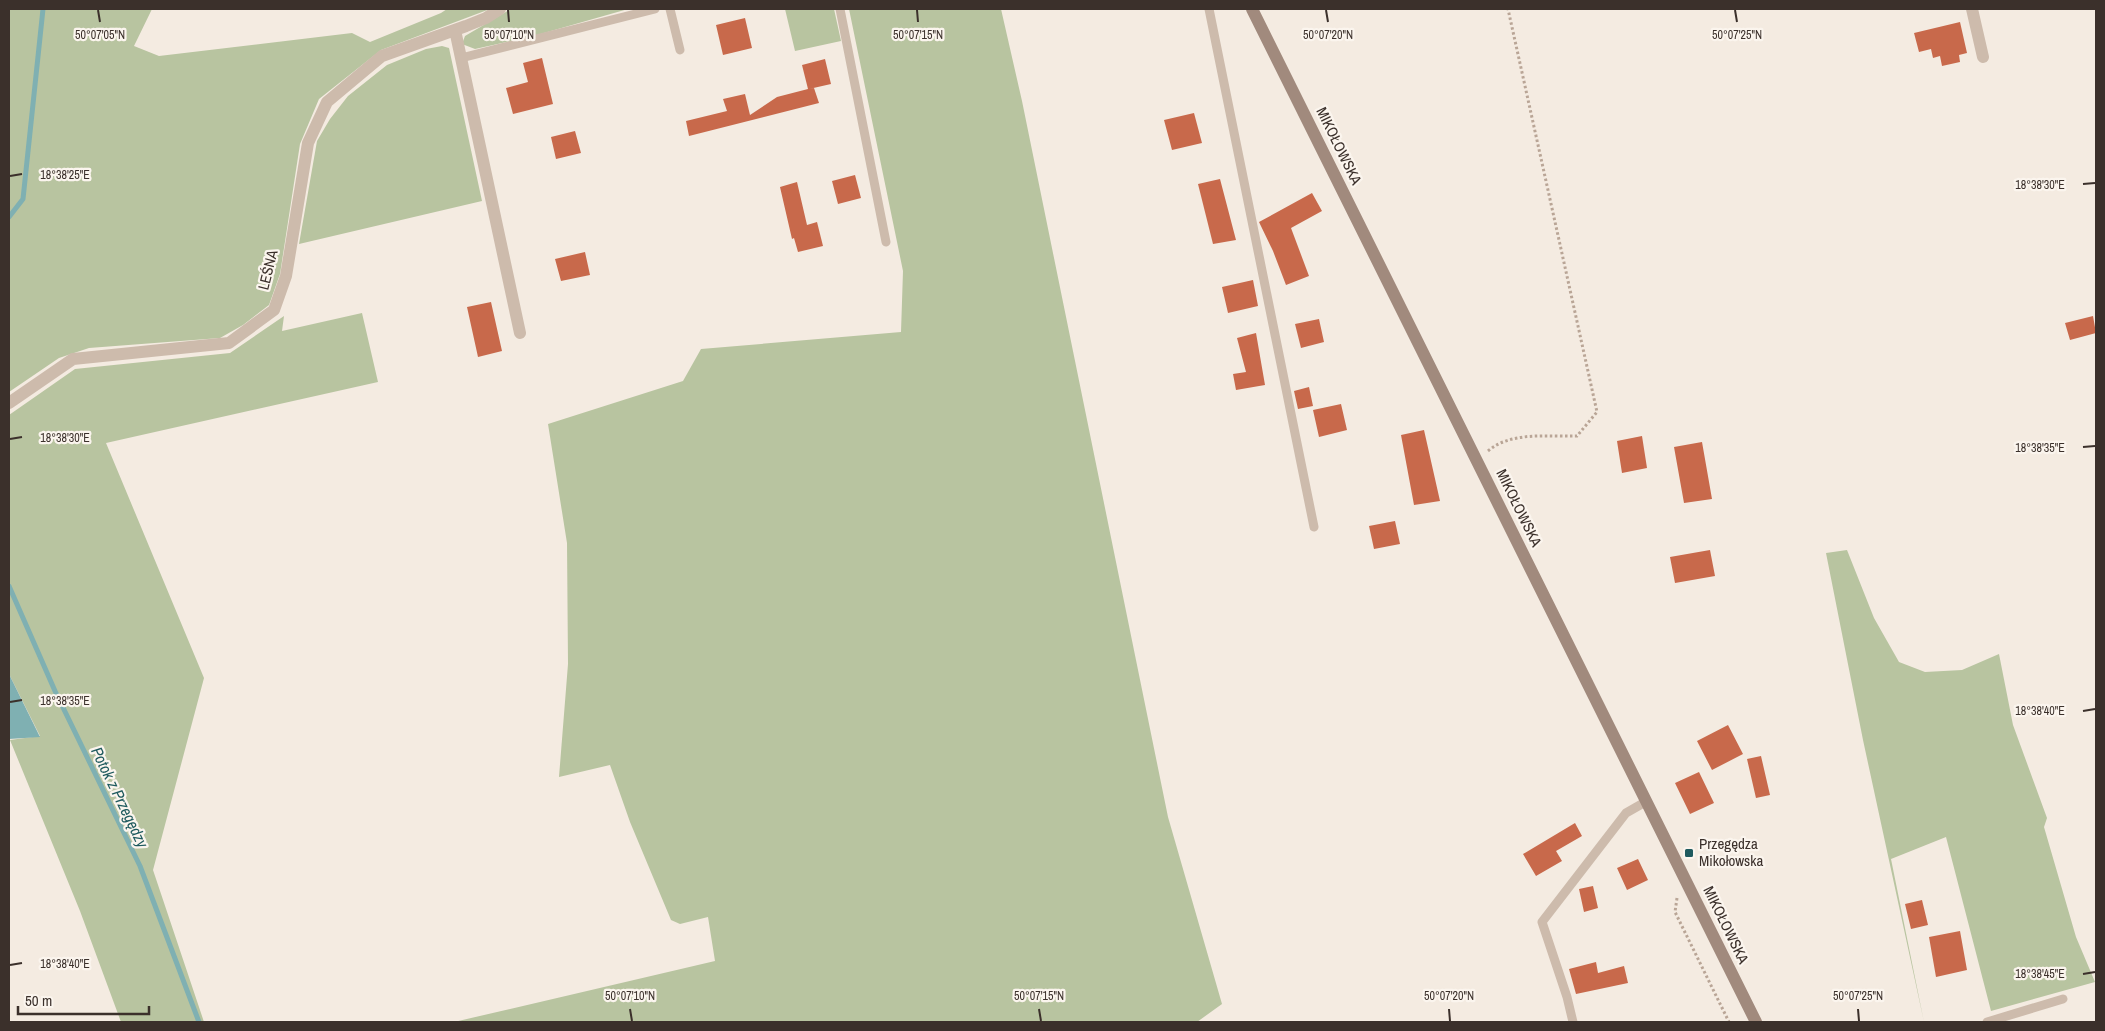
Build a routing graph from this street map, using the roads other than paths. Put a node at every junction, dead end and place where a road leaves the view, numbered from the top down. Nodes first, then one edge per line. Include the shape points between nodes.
1 (500, 9) edge
2 (655, 9) edge
3 (670, 9) edge
4 (840, 9) edge
5 (1209, 9) edge
6 (1252, 9) edge
7 (1972, 9) edge
8 (455, 30) junction
9 (680, 50) dead end
10 (1984, 57) dead end
11 (461, 58) junction
12 (886, 242) dead end
13 (520, 333) dead end
14 (9, 403) edge
15 (1314, 527) dead end
16 (1647, 800) junction
17 (2063, 999) dead end
18 (1573, 1022) edge
19 (1756, 1022) edge
20 (1987, 1022) edge

1 - 8 street, LEŚNA
2 - 11 lane
3 - 9 lane
4 - 12 lane
5 - 15 lane
6 - 16 main road, MIKOŁOWSKA
7 - 10 street
8 - 11 street
8 - 14 street, LEŚNA via 382,56 327,102 308,143 286,276 274,310 229,343 72,359
11 - 13 street
16 - 18 lane via 1626,813 1542,922 1568,997
16 - 19 main road, MIKOŁOWSKA
17 - 20 lane

